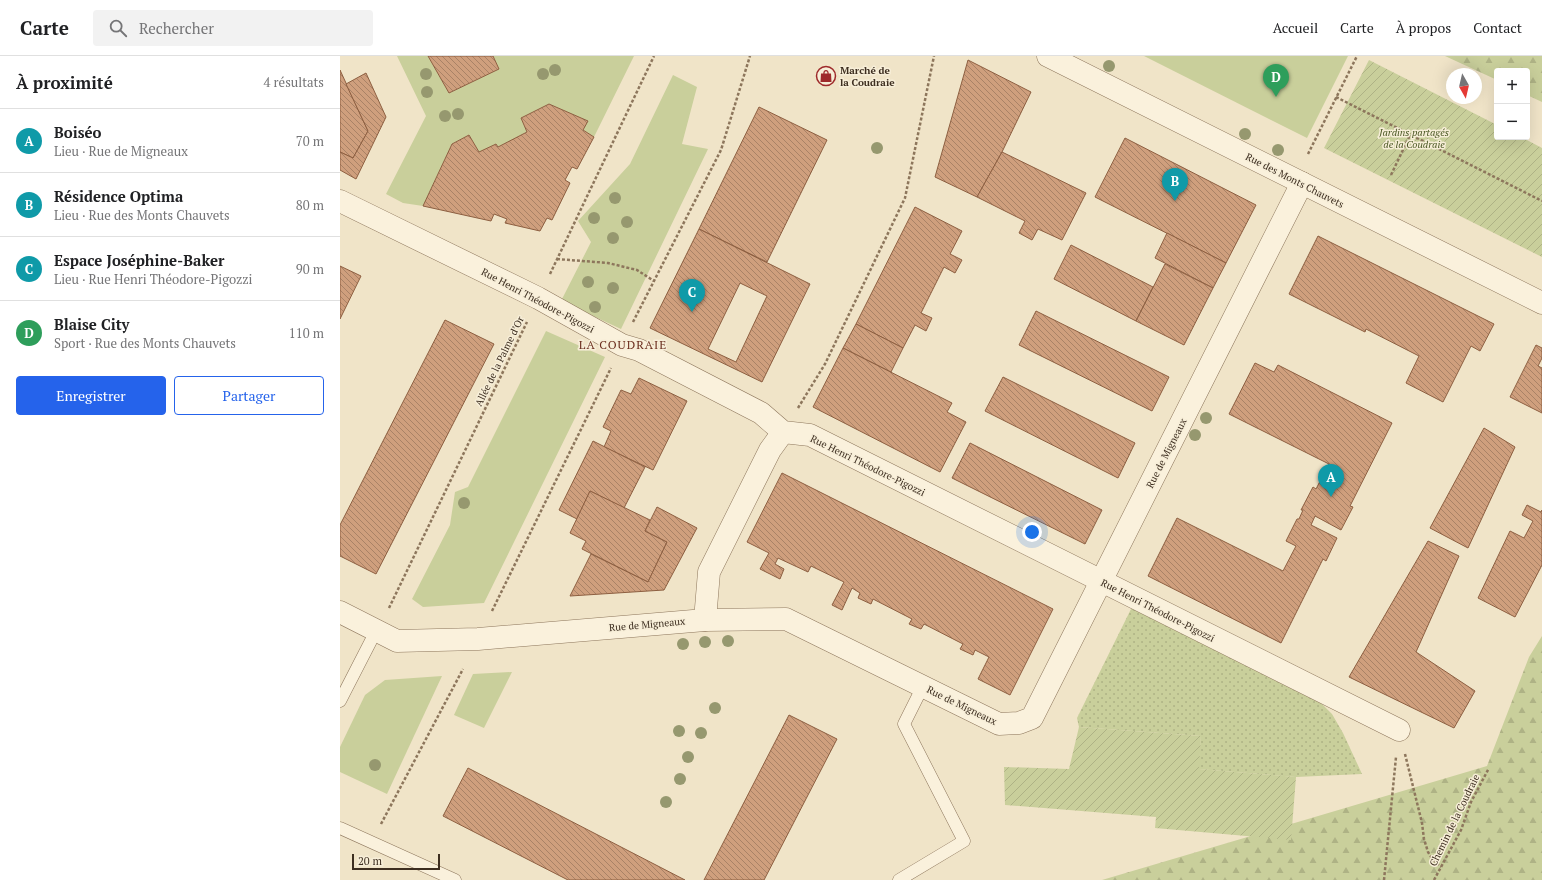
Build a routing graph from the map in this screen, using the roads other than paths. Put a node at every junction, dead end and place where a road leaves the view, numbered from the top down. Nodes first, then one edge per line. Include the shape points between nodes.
1 (1048, 56) edge
2 (1302, 183) junction
3 (340, 201) edge
4 (1542, 303) edge
5 (783, 432) junction
6 (1101, 581) junction
7 (340, 612) edge
8 (705, 620) junction
9 (376, 631) junction
10 (923, 686) junction
11 (340, 701) edge
12 (1399, 730) road end
13 (340, 828) edge
14 (455, 880) edge
15 (899, 880) edge

1 - 2 street, Rue des Monts Chauvets
2 - 4 street, Rue des Monts Chauvets
2 - 6 street, Rue de Migneaux
3 - 5 street, Rue Henri Théodore-Pigozzi via 538,298 622,345 640,350 760,413
5 - 6 street, Rue Henri Théodore-Pigozzi via 810,435
5 - 8 street via 770,450 709,572
6 - 10 street, Rue de Migneaux via 1032,718 1019,723 999,724
6 - 12 street, Rue Henri Théodore-Pigozzi
7 - 9 street, Rue de Migneaux
8 - 9 street, Rue de Migneaux via 462,639 397,641
8 - 10 street, Rue de Migneaux via 786,619
9 - 11 lane
10 - 15 lane via 904,724 964,842
13 - 14 lane

